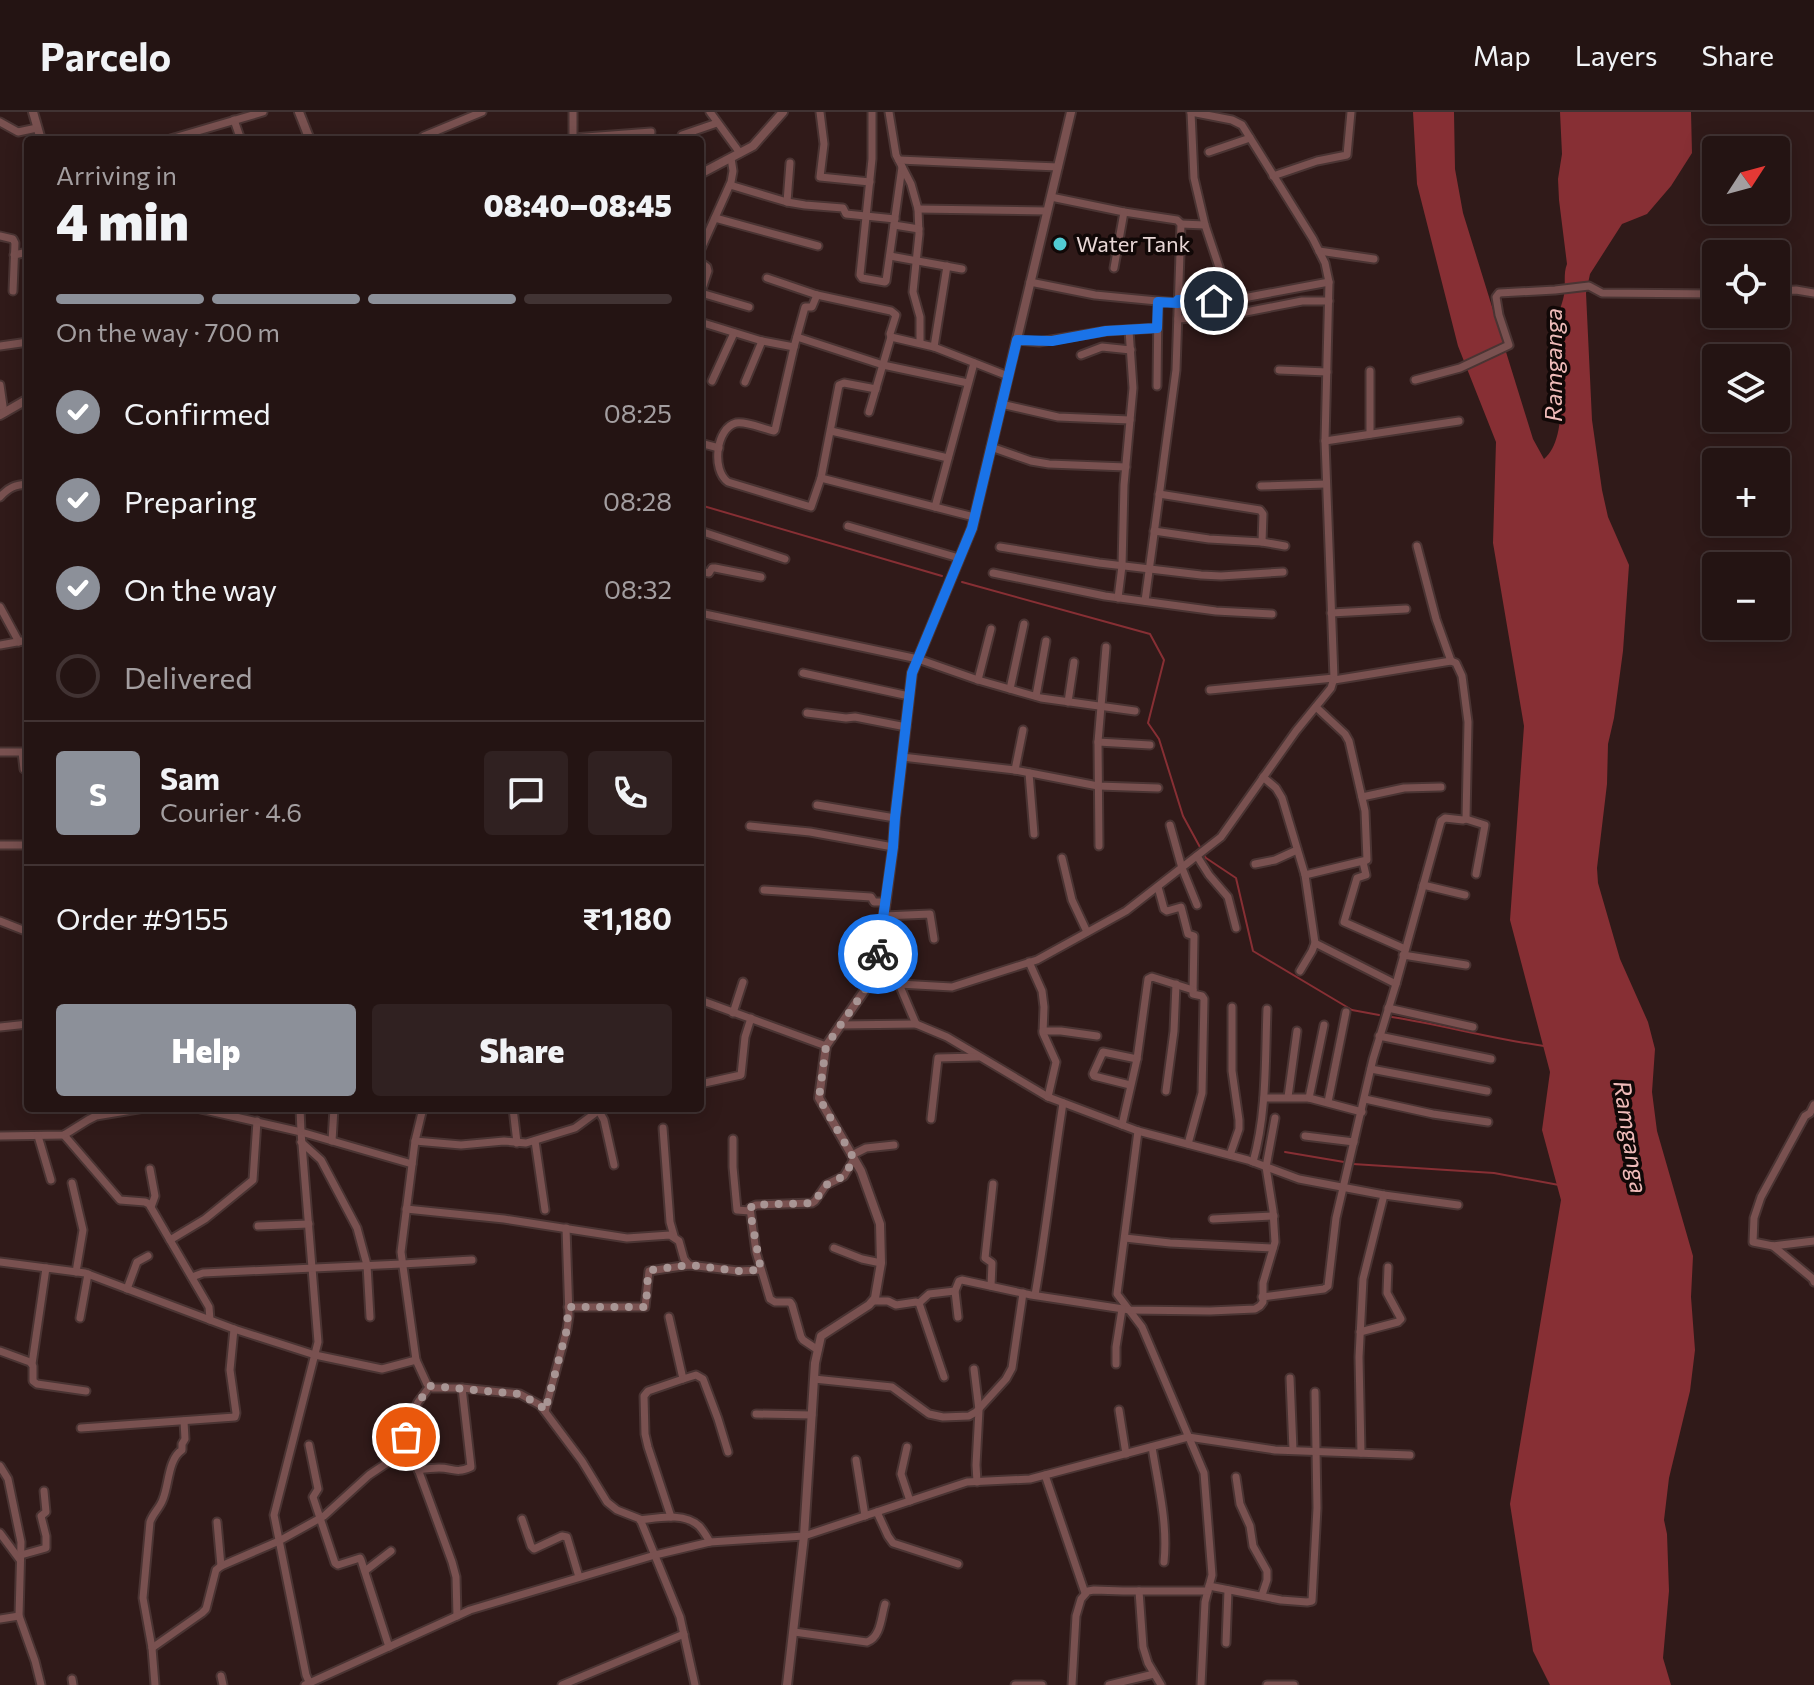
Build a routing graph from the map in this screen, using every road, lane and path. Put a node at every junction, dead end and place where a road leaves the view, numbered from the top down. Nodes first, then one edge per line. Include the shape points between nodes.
1 (33, 112) edge
2 (263, 112) edge
3 (299, 112) edge
4 (482, 112) edge
5 (573, 112) edge
6 (710, 112) edge
7 (783, 112) edge
8 (819, 112) edge
9 (872, 112) edge
10 (889, 112) edge
11 (1071, 112) edge
12 (1191, 112) edge
13 (1351, 112) edge
14 (234, 120) junction
15 (0, 122) edge
16 (717, 123) junction
17 (37, 128) junction
18 (651, 132) dead end
19 (682, 135) dead end
20 (40, 136) edge
21 (189, 136) edge
22 (240, 136) edge
23 (308, 136) edge
24 (424, 136) edge
25 (573, 136) edge
26 (606, 136) edge
27 (1250, 138) junction
28 (1209, 152) dead end
29 (735, 155) junction
30 (790, 163) dead end
31 (900, 164) junction
32 (1058, 167) junction
33 (704, 172) edge
34 (1273, 176) junction
35 (870, 182) junction
36 (730, 185) junction
37 (1051, 197) junction
38 (787, 202) junction
39 (918, 209) junction
40 (1047, 211) junction
41 (1124, 212) junction
42 (867, 215) junction
43 (715, 218) junction
44 (895, 222) junction
45 (1181, 224) junction
46 (1205, 225) junction
47 (919, 229) junction
48 (0, 236) edge
49 (704, 242) edge
50 (818, 246) dead end
51 (1319, 251) junction
52 (24, 253) edge
53 (14, 255) junction
54 (890, 256) junction
55 (1374, 259) dead end
56 (916, 260) junction
57 (947, 266) junction
58 (1114, 268) dead end
59 (962, 269) dead end
60 (1221, 273) dead end
61 (767, 278) dead end
62 (1030, 282) junction
63 (1329, 282) junction
64 (1790, 290) edge
65 (13, 291) dead end
66 (1814, 293) edge
67 (1702, 294) edge
68 (704, 295) edge
69 (817, 295) junction
70 (1329, 301) junction
71 (1158, 302) junction
72 (1178, 302) junction
73 (749, 307) dead end
74 (1178, 319) junction
75 (704, 323) edge
76 (1157, 328) junction
77 (1129, 330) junction
78 (734, 333) junction
79 (797, 337) junction
80 (891, 337) junction
81 (1017, 340) junction
82 (762, 341) junction
83 (24, 343) edge
84 (920, 343) junction
85 (0, 346) edge
86 (794, 347) junction
87 (934, 347) junction
88 (1131, 350) junction
89 (1081, 355) dead end
90 (974, 363) junction
91 (883, 365) junction
92 (1279, 370) dead end
93 (1370, 371) dead end
94 (1327, 372) junction
95 (1008, 376) junction
96 (1415, 380) dead end
97 (712, 381) dead end
98 (745, 382) dead end
99 (968, 383) junction
100 (0, 385) edge
101 (1157, 386) dead end
102 (876, 389) junction
103 (24, 401) edge
104 (1001, 404) junction
105 (869, 412) dead end
106 (2, 414) edge
107 (1130, 420) junction
108 (1459, 421) dead end
109 (831, 431) junction
110 (1370, 434) junction
111 (1325, 441) junction
112 (704, 444) edge
113 (991, 447) junction
114 (719, 448) junction
115 (948, 458) junction
116 (1126, 467) junction
117 (821, 478) junction
118 (1326, 484) junction
119 (24, 485) edge
120 (1261, 486) dead end
121 (1159, 494) junction
122 (0, 497) edge
123 (935, 507) junction
124 (974, 517) junction
125 (848, 526) dead end
126 (1154, 531) junction
127 (704, 532) edge
128 (1262, 542) junction
129 (1285, 546) dead end
130 (1417, 546) dead end
131 (1000, 547) dead end
132 (959, 558) junction
133 (785, 559) dead end
134 (1122, 566) junction
135 (1149, 568) junction
136 (704, 572) edge
137 (1283, 572) dead end
138 (993, 573) dead end
139 (761, 577) dead end
140 (1118, 598) junction
141 (1145, 601) junction
142 (0, 607) edge
143 (1406, 609) dead end
144 (1331, 613) junction
145 (704, 614) edge
146 (1272, 614) dead end
147 (1024, 624) dead end
148 (991, 629) dead end
149 (24, 641) edge
150 (1046, 641) dead end
151 (19, 642) junction
152 (0, 645) edge
153 (1106, 647) dead end
154 (918, 659) junction
155 (1451, 661) junction
156 (1074, 662) dead end
157 (803, 673) dead end
158 (1334, 679) junction
159 (978, 680) junction
160 (1010, 689) junction
161 (1210, 690) dead end
162 (909, 696) junction
163 (1036, 696) junction
164 (1068, 702) junction
165 (1099, 706) junction
166 (1316, 707) junction
167 (1135, 711) dead end
168 (807, 713) dead end
169 (906, 727) junction
170 (1023, 730) dead end
171 (1098, 742) junction
172 (1150, 745) dead end
173 (0, 752) edge
174 (902, 757) junction
175 (24, 769) dead end
176 (1015, 770) junction
177 (1029, 773) junction
178 (1263, 777) junction
179 (1098, 786) junction
180 (1441, 787) dead end
181 (1158, 788) dead end
182 (1362, 797) junction
183 (817, 805) dead end
184 (895, 818) junction
185 (1466, 819) junction
186 (1170, 825) dead end
187 (750, 826) dead end
188 (1034, 834) dead end
189 (0, 845) edge
190 (24, 845) edge
191 (1099, 846) dead end
192 (893, 847) junction
193 (1297, 850) junction
194 (1198, 855) junction
195 (1062, 858) dead end
196 (1363, 862) junction
197 (1255, 864) dead end
198 (1182, 868) junction
199 (1476, 874) dead end
200 (1305, 875) junction
201 (1423, 885) junction
202 (1158, 887) junction
203 (764, 890) dead end
204 (1465, 895) dead end
205 (886, 902) junction
206 (1197, 905) dead end
207 (884, 916) junction
208 (0, 921) edge
209 (1236, 928) dead end
210 (24, 930) edge
211 (1087, 932) junction
212 (934, 939) dead end
213 (1315, 943) junction
214 (1404, 952) junction
215 (878, 958) junction
216 (1029, 962) junction
217 (1466, 965) dead end
218 (1300, 971) dead end
219 (743, 982) dead end
220 (899, 984) junction
221 (1176, 984) junction
222 (1396, 984) junction
223 (1193, 990) junction
224 (704, 1002) edge
225 (1232, 1007) dead end
226 (1388, 1008) junction
227 (1267, 1009) dead end
228 (1346, 1012) dead end
229 (733, 1013) junction
230 (751, 1018) junction
231 (24, 1024) edge
232 (916, 1024) junction
233 (840, 1025) junction
234 (1324, 1025) dead end
235 (0, 1027) edge
236 (1473, 1027) dead end
237 (1043, 1031) junction
238 (1297, 1031) dead end
239 (1097, 1036) dead end
240 (1379, 1036) junction
241 (826, 1046) junction
242 (980, 1057) junction
243 (1137, 1059) junction
244 (1491, 1059) dead end
245 (1371, 1069) junction
246 (704, 1083) edge
247 (1130, 1085) junction
248 (1166, 1091) dead end
249 (1487, 1091) dead end
250 (1048, 1097) junction
251 (1288, 1097) junction
252 (1264, 1098) junction
253 (1309, 1098) junction
254 (1365, 1099) junction
255 (1328, 1102) junction
256 (1063, 1103) junction
257 (1814, 1105) edge
258 (120, 1112) edge
259 (215, 1112) edge
260 (250, 1112) edge
261 (300, 1112) edge
262 (334, 1112) edge
263 (422, 1112) edge
264 (513, 1112) edge
265 (594, 1112) edge
266 (599, 1112) edge
267 (1362, 1112) junction
268 (1275, 1118) dead end
269 (931, 1119) dead end
270 (253, 1120) junction
271 (1488, 1122) dead end
272 (0, 1123) edge
273 (1122, 1125) junction
274 (663, 1128) dead end
275 (1138, 1131) junction
276 (301, 1132) junction
277 (64, 1135) junction
278 (2, 1136) edge
279 (38, 1136) junction
280 (1305, 1136) dead end
281 (733, 1139) dead end
282 (332, 1141) junction
283 (415, 1141) junction
284 (535, 1141) junction
285 (301, 1142) junction
286 (1354, 1142) junction
287 (517, 1143) junction
288 (1188, 1144) junction
289 (894, 1145) dead end
290 (1230, 1155) junction
291 (853, 1157) junction
292 (1253, 1162) junction
293 (412, 1164) junction
294 (614, 1165) dead end
295 (1266, 1167) junction
296 (150, 1169) dead end
297 (51, 1180) dead end
298 (72, 1183) dead end
299 (993, 1184) dead end
300 (1343, 1187) junction
301 (1384, 1195) junction
302 (1458, 1205) dead end
303 (151, 1207) junction
304 (406, 1209) junction
305 (545, 1210) dead end
306 (750, 1211) junction
307 (1274, 1216) junction
308 (1213, 1219) dead end
309 (309, 1224) junction
310 (258, 1226) dead end
311 (566, 1228) junction
312 (674, 1236) junction
313 (1125, 1238) junction
314 (170, 1240) junction
315 (1814, 1241) edge
316 (1773, 1246) junction
317 (834, 1248) dead end
318 (1273, 1248) junction
319 (148, 1256) dead end
320 (472, 1260) dead end
321 (0, 1262) edge
322 (881, 1263) junction
323 (402, 1264) junction
324 (367, 1265) junction
325 (689, 1265) junction
326 (1388, 1267) dead end
327 (46, 1268) junction
328 (312, 1268) junction
329 (761, 1270) junction
330 (76, 1272) junction
331 (88, 1274) junction
332 (192, 1277) junction
333 (1814, 1282) edge
334 (991, 1286) junction
335 (127, 1289) junction
336 (955, 1291) junction
337 (1023, 1293) junction
338 (1035, 1295) junction
339 (1262, 1297) junction
340 (873, 1301) junction
341 (919, 1303) junction
342 (568, 1307) junction
343 (1126, 1310) junction
344 (370, 1317) dead end
345 (669, 1317) dead end
346 (958, 1317) dead end
347 (80, 1318) dead end
348 (210, 1320) junction
349 (234, 1329) junction
350 (1360, 1332) junction
351 (818, 1350) junction
352 (0, 1351) edge
353 (315, 1355) junction
354 (416, 1360) junction
355 (32, 1364) junction
356 (1116, 1364) dead end
357 (974, 1369) dead end
358 (944, 1377) dead end
359 (1290, 1378) dead end
360 (683, 1379) junction
361 (814, 1379) junction
362 (430, 1386) junction
363 (462, 1388) junction
364 (86, 1391) dead end
365 (1315, 1392) dead end
366 (979, 1410) junction
367 (1119, 1410) dead end
368 (545, 1411) junction
369 (756, 1414) dead end
370 (812, 1415) junction
371 (184, 1421) junction
372 (81, 1428) dead end
373 (406, 1437) junction
374 (1188, 1437) junction
375 (309, 1445) dead end
376 (907, 1447) dead end
377 (1152, 1447) junction
378 (1293, 1450) junction
379 (1316, 1451) junction
380 (728, 1452) dead end
381 (1361, 1453) junction
382 (1126, 1454) junction
383 (1410, 1455) dead end
384 (856, 1460) dead end
385 (0, 1466) edge
386 (418, 1470) junction
387 (1045, 1475) junction
388 (1236, 1477) dead end
389 (977, 1482) junction
390 (44, 1491) dead end
391 (910, 1501) junction
392 (877, 1512) junction
393 (865, 1516) junction
394 (671, 1517) junction
395 (319, 1518) junction
396 (522, 1519) dead end
397 (640, 1520) junction
398 (217, 1522) dead end
399 (0, 1533) edge
400 (804, 1536) junction
401 (279, 1541) junction
402 (710, 1542) junction
403 (391, 1551) dead end
404 (655, 1555) junction
405 (21, 1558) junction
406 (1164, 1562) dead end
407 (958, 1564) dead end
408 (221, 1566) junction
409 (365, 1571) junction
410 (579, 1577) junction
411 (1209, 1588) junction
412 (1228, 1590) junction
413 (1139, 1591) junction
414 (1085, 1593) junction
415 (1262, 1595) junction
416 (885, 1604) dead end
417 (19, 1616) junction
418 (457, 1616) junction
419 (0, 1619) edge
420 (794, 1632) junction
421 (684, 1634) junction
422 (1226, 1643) dead end
423 (389, 1647) junction
424 (152, 1648) junction
425 (1154, 1674) junction
426 (308, 1684) edge
427 (41, 1685) edge
428 (155, 1685) edge
429 (562, 1685) edge
430 (695, 1685) edge
431 (787, 1685) edge
432 (1015, 1685) edge
433 (1042, 1685) edge
434 (1072, 1685) edge
435 (1109, 1685) edge
436 (1161, 1685) edge
437 (1201, 1685) edge
438 (1267, 1685) edge
439 (1294, 1685) edge

1 - 17 street
2 - 14 street
3 - 23 street
4 - 24 street
5 - 25 street
6 - 16 street
7 - 29 street via 753,146
8 - 35 street via 824,137 820,177
9 - 35 street
10 - 31 street
11 - 32 street
12 - 27 street via 1232,120
12 - 46 street via 1194,178
13 - 34 street via 1347,155
14 - 21 street
14 - 22 street
15 - 17 street via 18,132
16 - 19 street
16 - 29 street
17 - 20 street
18 - 26 street
27 - 28 street
27 - 34 street
29 - 33 street
29 - 36 street
30 - 38 street
31 - 32 street
31 - 39 street
31 - 44 street
32 - 37 street
34 - 51 street
35 - 42 street
36 - 38 street
36 - 43 street
37 - 40 street
37 - 41 street
38 - 42 street
39 - 40 street
39 - 47 street
40 - 62 street
41 - 45 street
41 - 58 street
42 - 44 street
42 - 54 street via 861,277 885,282
43 - 49 street
43 - 50 street
44 - 47 street
44 - 54 street
45 - 46 street
45 - 72 street
46 - 60 street
47 - 56 street
48 - 53 street via 13,239
51 - 55 street
51 - 63 street
52 - 53 street
53 - 65 street
54 - 56 street
56 - 57 street
56 - 84 street via 913,292
57 - 59 street
57 - 87 street
61 - 69 street
62 - 71 street
62 - 81 street
63 - 70 street
63 - 72 street via 1238,299
64 - 66 street
67 - 96 street via 1602,293 1589,286 1499,293 1508,346 1460,368
68 - 73 street
69 - 79 street via 812,306 805,307
69 - 80 street via 894,312
70 - 74 street
70 - 94 street
71 - 72 street
71 - 76 street
72 - 74 street
74 - 121 street
75 - 78 street
76 - 77 street
76 - 101 street
77 - 81 street via 1052,341
77 - 88 street
78 - 82 street
78 - 97 street
79 - 86 street
79 - 91 street
80 - 84 street
80 - 91 street
81 - 95 street
82 - 86 street
82 - 98 street
83 - 85 street
84 - 87 street
86 - 114 street via 775,431 735,423 724,432
87 - 90 street
88 - 89 street via 1102,347
88 - 107 street
90 - 95 street
90 - 99 street
91 - 99 street
91 - 102 street
92 - 94 street
93 - 110 street
94 - 111 street
95 - 104 street
99 - 115 street
100 - 106 street
102 - 105 street
102 - 109 street via 841,383
103 - 106 street
104 - 107 street via 1058,417
104 - 113 street
107 - 116 street
108 - 110 street
109 - 115 street
109 - 117 street
110 - 111 street
111 - 118 street
112 - 114 street
113 - 116 street via 1049,464
113 - 124 street
114 - 117 street via 716,464 725,481 809,508
115 - 123 street
116 - 134 street
117 - 123 street
118 - 120 street
118 - 144 street
119 - 122 street via 7,489
121 - 126 street
121 - 128 street via 1260,510
123 - 124 street
124 - 132 street
125 - 132 street
126 - 128 street
126 - 135 street
127 - 133 street
128 - 129 street
130 - 155 street
131 - 134 street
132 - 154 street
134 - 135 street
134 - 140 street
135 - 137 street via 1211,576
135 - 141 street
136 - 139 street via 713,567
138 - 140 street
140 - 141 street
141 - 146 street
142 - 151 street
143 - 144 street
144 - 158 street
145 - 154 street
147 - 160 street
148 - 159 street
149 - 151 street
150 - 163 street
151 - 152 street
153 - 165 street
154 - 159 street
154 - 162 street
155 - 158 street
155 - 185 street via 1462,676 1468,722
156 - 164 street
157 - 162 street
158 - 161 street
158 - 166 street
159 - 160 street
160 - 163 street
162 - 169 street
163 - 164 street
164 - 165 street
165 - 167 street
165 - 171 street
166 - 178 street
166 - 182 street via 1348,738
168 - 169 street
169 - 174 street
170 - 176 street
171 - 172 street
171 - 179 street
173 - 175 street via 22,752
174 - 176 street
174 - 184 street
176 - 177 street
177 - 179 street
177 - 188 street
178 - 193 street via 1279,793
178 - 194 street via 1221,837
179 - 181 street
179 - 191 street
180 - 182 street
182 - 196 street via 1367,827
183 - 184 street
184 - 192 street
185 - 199 street via 1485,825
185 - 201 street via 1441,821
186 - 198 street
187 - 192 street
189 - 190 street
192 - 205 street
193 - 197 street
193 - 200 street
194 - 198 street
194 - 209 street via 1228,897
195 - 211 street
196 - 200 street
196 - 214 street via 1366,875 1357,878 1344,922
198 - 202 street
198 - 206 street
200 - 213 street
201 - 204 street
201 - 214 street
202 - 211 street
202 - 223 street via 1165,910 1181,907 1194,938
203 - 205 street
205 - 207 street
207 - 212 street via 930,914
207 - 215 street
208 - 210 street
211 - 216 street
213 - 218 street
213 - 222 street
214 - 217 street
214 - 222 street
215 - 220 street
215 - 233 street via 876,974
216 - 220 street via 952,987
216 - 237 street via 1044,999
219 - 229 street
220 - 232 street
221 - 223 street
221 - 243 street via 1148,979
221 - 248 street
222 - 226 street
223 - 288 street via 1203,997 1204,1057 1200,1104
224 - 229 street
225 - 290 street via 1239,1129
226 - 236 street
226 - 240 street
227 - 252 street
228 - 255 street
229 - 230 street
230 - 241 street
230 - 246 street via 741,1075
231 - 235 street
232 - 233 street
232 - 242 street
233 - 241 street
234 - 253 street
237 - 239 street
237 - 250 street via 1056,1062
238 - 251 street
240 - 244 street
240 - 245 street
241 - 291 street via 819,1098
242 - 250 street
242 - 269 street via 938,1058
243 - 247 street
243 - 247 street via 1103,1052 1093,1074
245 - 249 street
245 - 254 street
247 - 273 street
250 - 256 street
251 - 252 street
251 - 253 street
252 - 292 street
253 - 255 street
254 - 267 street
254 - 271 street
255 - 267 street
256 - 273 street
256 - 338 street
257 - 316 street via 1775,1169 1754,1218 1753,1242
258 - 277 street via 96,1116
259 - 270 street
260 - 270 street
261 - 276 street
262 - 282 street
263 - 283 street
264 - 287 street
265 - 284 street via 575,1128
266 - 294 street
267 - 286 street
268 - 295 street
270 - 276 street
270 - 314 street via 253,1180
272 - 278 street
273 - 275 street
274 - 312 street
275 - 288 street
275 - 313 street
276 - 282 street
276 - 285 street
277 - 279 street
277 - 303 street via 120,1200
278 - 279 street
279 - 297 street
280 - 286 street
281 - 306 street via 737,1210
282 - 293 street
283 - 287 street
283 - 293 street
284 - 287 street
284 - 305 street
285 - 309 street
285 - 324 street via 321,1160 350,1214
286 - 300 street
288 - 290 street
289 - 291 street via 866,1148
290 - 292 street
291 - 306 street via 844,1176 826,1185 812,1203 752,1205
291 - 322 street via 880,1224
292 - 295 street
293 - 304 street
295 - 300 street
295 - 307 street
296 - 303 street via 155,1196
298 - 330 street via 83,1230
299 - 334 street via 985,1258 992,1263
300 - 301 street
300 - 339 street via 1328,1286
301 - 302 street
301 - 350 street via 1365,1267
303 - 314 street
304 - 311 street
304 - 323 street
306 - 329 street
307 - 308 street
307 - 318 street
309 - 310 street
309 - 328 street
311 - 312 street via 627,1238
311 - 342 street
312 - 325 street
313 - 318 street
313 - 343 street via 1117,1294
314 - 332 street
315 - 316 street
316 - 333 street
317 - 322 street
318 - 339 street
319 - 335 street via 137,1262
320 - 323 street
321 - 327 street
322 - 340 street
323 - 324 street
323 - 354 street
324 - 328 street
324 - 344 street
325 - 329 street
325 - 342 street via 649,1271 646,1307
326 - 350 street via 1387,1293 1401,1319
327 - 330 street
327 - 355 street
328 - 332 street
328 - 353 street
329 - 351 street via 770,1299 790,1302 801,1337
330 - 331 street
331 - 335 street
331 - 347 street
332 - 348 street via 209,1307
334 - 336 street via 962,1280
334 - 337 street
335 - 348 street
336 - 341 street via 929,1294
336 - 346 street
337 - 338 street
337 - 366 street via 1012,1368
338 - 343 street
339 - 343 street via 1255,1309
340 - 341 street
340 - 351 street via 821,1336
341 - 358 street
342 - 368 street
343 - 356 street
343 - 374 street via 1142,1327
345 - 360 street
348 - 349 street
349 - 353 street
349 - 371 street via 230,1370 236,1416
350 - 381 street
351 - 361 street
352 - 355 street
353 - 354 street via 382,1369
353 - 401 street via 274,1515
354 - 362 street
355 - 364 street via 37,1384
357 - 366 street
359 - 378 street
360 - 380 street via 703,1379
360 - 394 street via 644,1396 645,1434
361 - 366 street via 888,1386 937,1417 969,1416
361 - 370 street
362 - 363 street
362 - 373 street via 418,1402
363 - 368 street via 520,1394
363 - 386 street via 471,1467
365 - 379 street
366 - 389 street
367 - 382 street
368 - 397 street via 607,1502
369 - 370 street
370 - 400 street
371 - 372 street
371 - 424 street via 182,1450 175,1455 163,1500 150,1522 143,1598
373 - 386 street
373 - 395 street via 396,1457
374 - 377 street
374 - 378 street
374 - 411 street via 1204,1473
375 - 395 street
376 - 391 street via 901,1474
377 - 382 street
377 - 406 street via 1164,1520
378 - 379 street
379 - 381 street
379 - 415 street via 1312,1601
381 - 383 street
382 - 387 street
384 - 393 street
385 - 405 street via 8,1479
386 - 418 street via 452,1562
387 - 389 street
387 - 414 street
388 - 415 street via 1253,1546 1267,1571
389 - 391 street
390 - 405 street via 46,1548
391 - 392 street
392 - 393 street
392 - 407 street via 893,1543
393 - 400 street
394 - 397 street
394 - 402 street via 698,1525
395 - 401 street
395 - 409 street via 335,1563 360,1558
396 - 410 street via 534,1549 567,1537
397 - 404 street
398 - 408 street
399 - 405 street
400 - 402 street
400 - 420 street
401 - 408 street
401 - 426 street
402 - 404 street
403 - 409 street
404 - 410 street
404 - 421 street
405 - 417 street
408 - 424 street via 206,1609
409 - 423 street
410 - 418 street
411 - 412 street
411 - 413 street
411 - 437 street
412 - 415 street
412 - 422 street
413 - 414 street
413 - 425 street via 1143,1647
414 - 434 street via 1076,1616
416 - 420 street via 871,1641
417 - 419 street
417 - 427 street
418 - 423 street
420 - 431 street
421 - 429 street
421 - 430 street
423 - 426 street
424 - 428 street
425 - 435 street
425 - 436 street
432 - 433 street
438 - 439 street

